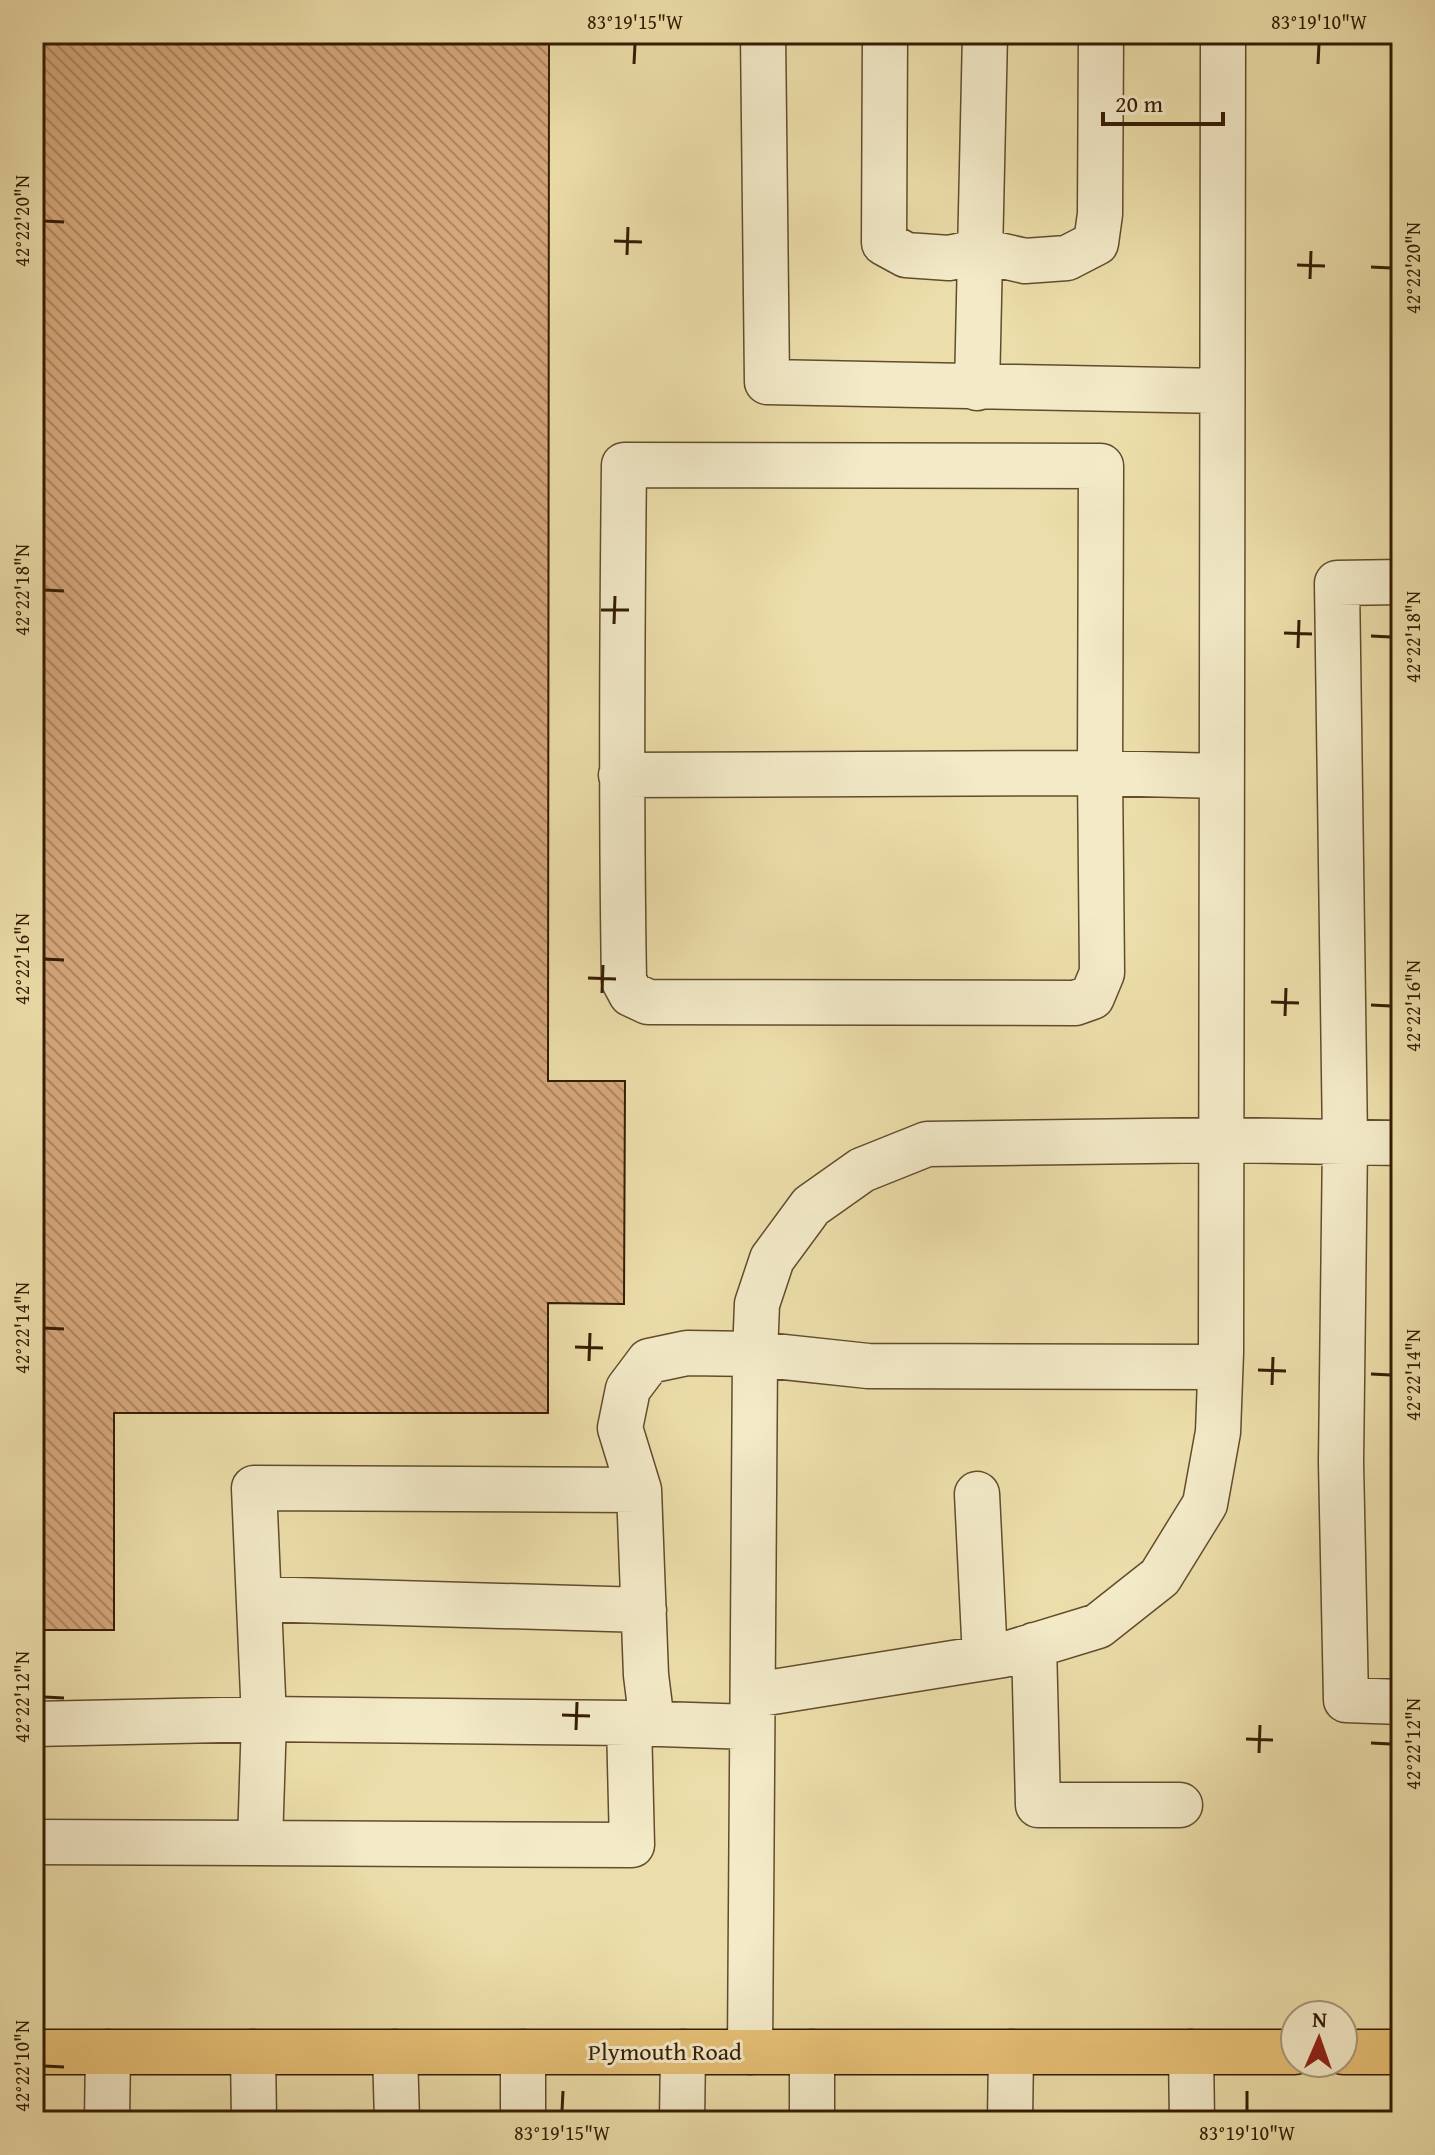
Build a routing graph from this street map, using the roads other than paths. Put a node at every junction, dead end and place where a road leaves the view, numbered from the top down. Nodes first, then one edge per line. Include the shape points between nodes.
1 (763, 34) edge
2 (885, 34) edge
3 (985, 34) edge
4 (1101, 34) edge
5 (1223, 34) edge
6 (981, 251) junction
7 (977, 388) junction
8 (1222, 391) junction
9 (1401, 582) edge
10 (1100, 773) junction
11 (621, 775) junction
12 (1221, 776) junction
13 (1221, 1140) junction
14 (1345, 1142) junction
15 (1401, 1143) edge
16 (755, 1354) junction
17 (1220, 1367) junction
18 (639, 1490) junction
19 (977, 1494) dead end
20 (259, 1599) junction
21 (644, 1610) junction
22 (1034, 1645) junction
23 (985, 1658) junction
24 (1401, 1702) edge
25 (753, 1711) junction
26 (264, 1719) junction
27 (641, 1723) junction
28 (34, 1724) edge
29 (1180, 1805) dead end
30 (34, 1842) edge
31 (260, 1843) junction
32 (34, 2052) edge
33 (108, 2052) junction
34 (253, 2052) junction
35 (395, 2052) junction
36 (523, 2052) junction
37 (683, 2052) junction
38 (750, 2052) junction
39 (812, 2052) junction
40 (1011, 2052) junction
41 (1191, 2052) junction
42 (1279, 2052) edge
43 (1359, 2052) edge
44 (1401, 2052) edge
45 (107, 2121) edge
46 (254, 2121) edge
47 (397, 2121) edge
48 (523, 2121) edge
49 (682, 2121) edge
50 (812, 2121) edge
51 (1010, 2121) edge
52 (1192, 2121) edge

1 - 7 lane via 767,382
2 - 6 lane via 884,243 906,255 949,258
3 - 6 lane
4 - 6 lane via 1096,243 1067,258 1025,261
5 - 8 lane
6 - 7 lane
7 - 8 lane
8 - 12 lane
9 - 14 lane via 1337,583
10 - 11 lane
10 - 11 lane via 1102,973 1092,997 1075,1003 648,1002 631,994 624,981
10 - 11 lane via 1101,466 624,465
10 - 12 lane
12 - 13 lane
13 - 14 lane
13 - 16 lane via 927,1144 862,1170 811,1206 772,1259 757,1304
13 - 17 lane
14 - 15 lane
14 - 24 lane via 1341,1462 1346,1700
16 - 17 lane via 868,1366
16 - 18 lane via 687,1353 649,1361 628,1389 620,1428
16 - 25 lane
17 - 22 lane via 1218,1432 1205,1504 1160,1577 1098,1626
18 - 20 lane via 254,1488
18 - 21 lane
19 - 23 lane
20 - 21 lane
20 - 26 lane
21 - 27 lane
22 - 23 lane
22 - 29 lane via 1038,1805
23 - 25 lane
25 - 27 lane
25 - 38 lane
26 - 27 lane
26 - 28 lane
26 - 31 lane
27 - 31 lane via 632,1845
30 - 31 lane
32 - 33 main road, Plymouth Road
33 - 34 main road, Plymouth Road
33 - 45 lane
34 - 35 main road, Plymouth Road
34 - 46 lane
35 - 36 main road, Plymouth Road
35 - 47 lane
36 - 37 main road, Plymouth Road
36 - 48 lane
37 - 38 main road, Plymouth Road
37 - 49 lane
38 - 39 main road, Plymouth Road
39 - 40 main road, Plymouth Road
39 - 50 lane
40 - 41 main road, Plymouth Road
40 - 51 lane
41 - 42 main road, Plymouth Road
41 - 52 lane
43 - 44 main road

